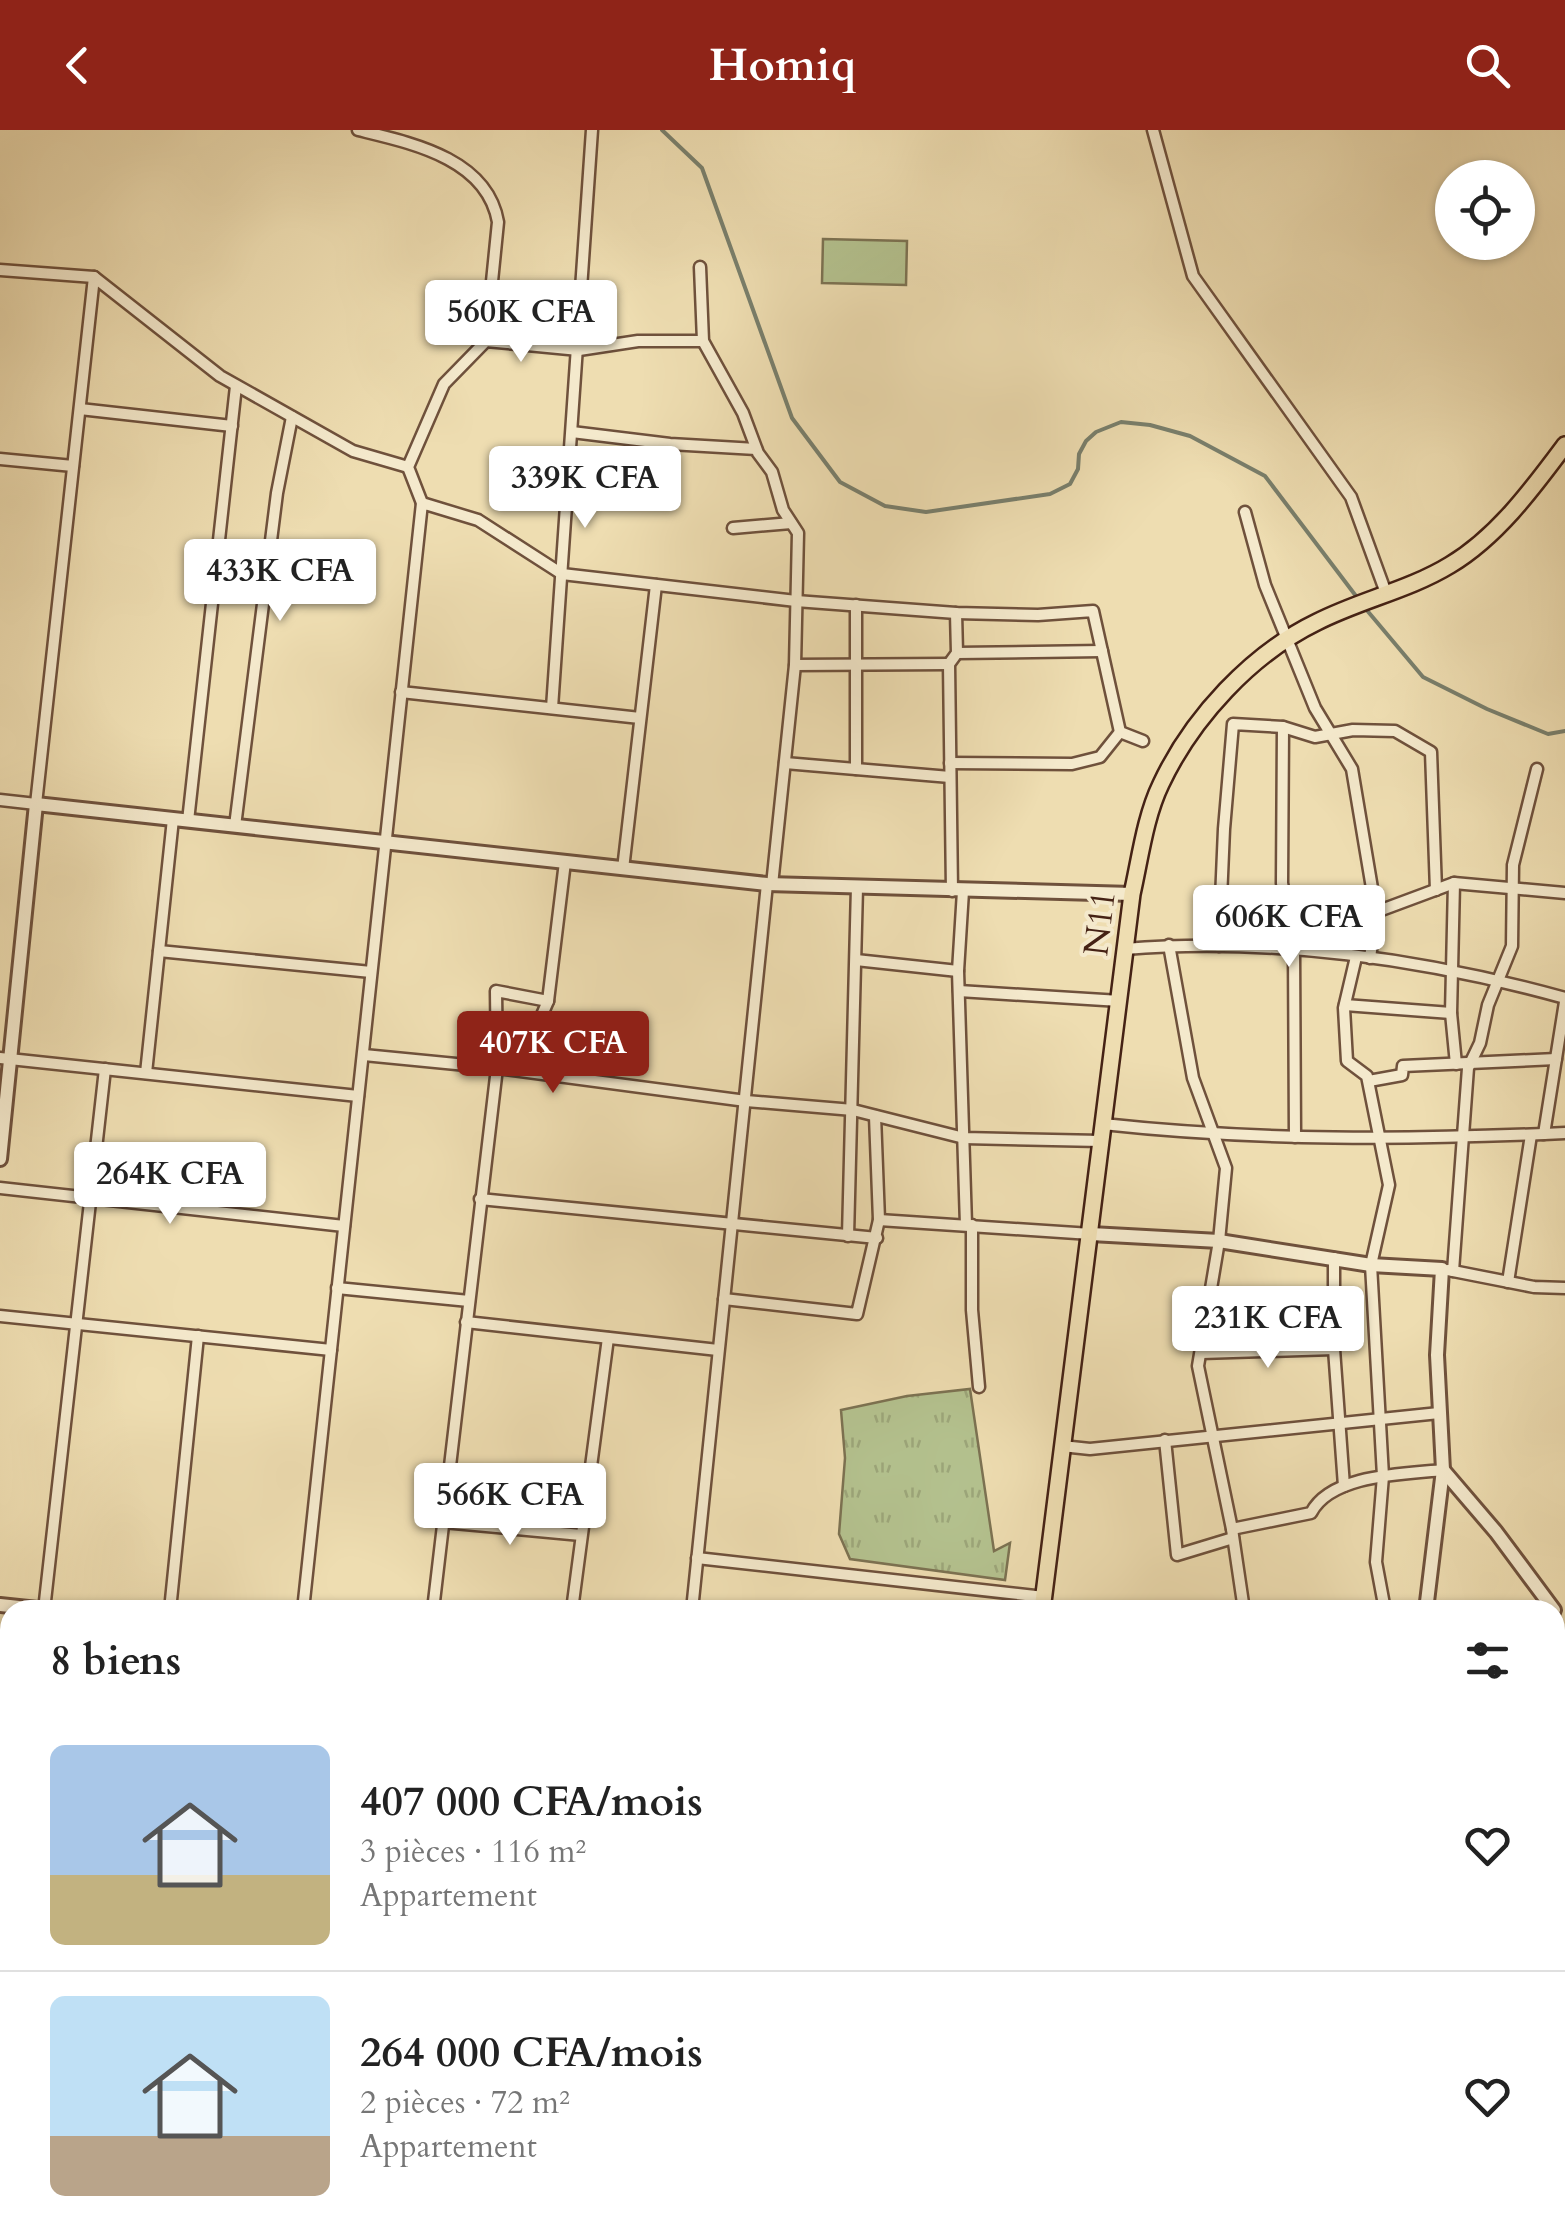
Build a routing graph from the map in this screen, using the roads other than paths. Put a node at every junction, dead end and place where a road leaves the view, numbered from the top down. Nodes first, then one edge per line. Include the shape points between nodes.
1 (358, 130) edge
2 (592, 130) edge
3 (1153, 130) edge
4 (700, 267) dead end
5 (0, 270) edge
6 (94, 277) junction
7 (486, 341) junction
8 (703, 341) junction
9 (579, 350) junction
10 (236, 386) junction
11 (80, 409) junction
12 (292, 417) junction
13 (232, 426) junction
14 (572, 432) junction
15 (1565, 445) edge
16 (756, 450) junction
17 (0, 459) edge
18 (74, 466) junction
19 (408, 467) junction
20 (422, 503) junction
21 (1245, 512) dead end
22 (792, 523) junction
23 (733, 528) dead end
24 (562, 574) junction
25 (656, 586) junction
26 (1378, 596) junction
27 (796, 600) junction
28 (856, 606) junction
29 (956, 613) junction
30 (1287, 639) junction
31 (1102, 652) junction
32 (957, 653) junction
33 (949, 664) junction
34 (795, 665) junction
35 (854, 665) junction
36 (401, 692) junction
37 (552, 708) junction
38 (640, 718) junction
39 (1283, 727) junction
40 (1120, 732) junction
41 (1330, 732) junction
42 (1143, 741) dead end
43 (785, 763) junction
44 (950, 763) junction
45 (856, 769) junction
46 (1538, 769) dead end
47 (950, 777) junction
48 (0, 800) edge
49 (36, 804) junction
50 (173, 819) junction
51 (188, 821) junction
52 (234, 826) junction
53 (385, 842) junction
54 (565, 862) junction
55 (623, 868) junction
56 (1454, 883) junction
57 (769, 884) junction
58 (857, 888) junction
59 (1512, 889) junction
60 (1436, 890) junction
61 (957, 891) junction
62 (1132, 894) junction
63 (1565, 894) edge
64 (1376, 912) junction
65 (1169, 946) junction
66 (1219, 946) junction
67 (1126, 949) junction
68 (1294, 950) junction
69 (159, 951) junction
70 (1356, 957) junction
71 (1370, 958) junction
72 (856, 960) junction
73 (371, 972) junction
74 (958, 972) junction
75 (1453, 974) junction
76 (1500, 980) junction
77 (959, 992) junction
78 (1565, 1000) edge
79 (1120, 1001) junction
80 (548, 1002) junction
81 (1344, 1005) junction
82 (1451, 1012) junction
83 (364, 1055) junction
84 (6, 1058) edge
85 (1556, 1059) junction
86 (1470, 1063) junction
87 (1456, 1064) junction
88 (497, 1068) junction
89 (105, 1069) junction
90 (146, 1074) junction
91 (1368, 1081) junction
92 (358, 1096) junction
93 (746, 1101) junction
94 (853, 1110) junction
95 (875, 1116) junction
96 (1104, 1124) junction
97 (1565, 1133) edge
98 (1537, 1134) junction
99 (1213, 1136) junction
100 (1296, 1137) junction
101 (964, 1138) junction
102 (1382, 1138) junction
103 (1464, 1138) junction
104 (1102, 1142) junction
105 (0, 1159) edge
106 (0, 1188) edge
107 (89, 1198) junction
108 (480, 1199) junction
109 (879, 1220) junction
110 (732, 1224) junction
111 (969, 1225) junction
112 (344, 1226) junction
113 (1091, 1234) junction
114 (848, 1236) junction
115 (877, 1238) junction
116 (1220, 1241) junction
117 (1334, 1258) junction
118 (1371, 1265) junction
119 (1447, 1270) junction
120 (1508, 1282) junction
121 (338, 1288) junction
122 (1565, 1288) edge
123 (724, 1299) junction
124 (468, 1301) junction
125 (0, 1316) edge
126 (466, 1322) junction
127 (76, 1324) junction
128 (198, 1336) junction
129 (608, 1338) junction
130 (331, 1350) junction
131 (718, 1350) junction
132 (1334, 1350) junction
133 (1201, 1353) junction
134 (979, 1387) dead end
135 (1439, 1413) junction
136 (1379, 1422) junction
137 (1337, 1423) junction
138 (1210, 1436) junction
139 (1165, 1440) junction
140 (1062, 1446) junction
141 (1443, 1470) junction
142 (1383, 1476) junction
143 (1344, 1486) junction
144 (443, 1522) junction
145 (1232, 1533) junction
146 (581, 1535) junction
147 (697, 1558) junction
148 (46, 1600) edge
149 (171, 1600) edge
150 (305, 1600) edge
151 (434, 1600) edge
152 (573, 1600) edge
153 (693, 1600) edge
154 (1013, 1600) edge
155 (1043, 1600) edge
156 (1242, 1600) edge
157 (1382, 1600) edge
158 (1427, 1600) edge
159 (1546, 1600) edge

1 - 7 street via 427,147 466,172 496,206
2 - 9 street
3 - 26 street via 1193,276 1351,497
4 - 8 street
5 - 6 street
6 - 10 street
6 - 11 street
7 - 9 street
7 - 19 street via 444,384
8 - 9 street
8 - 16 street
9 - 14 street
10 - 12 street
10 - 13 street
11 - 13 street
11 - 18 street
12 - 19 street via 352,451
12 - 52 street
13 - 51 street
14 - 16 street
14 - 24 street
15 - 26 main road, N11 via 1471,550
16 - 22 street
17 - 18 street
18 - 49 street
19 - 20 street
20 - 24 street via 478,520
20 - 36 street
21 - 30 street
22 - 23 street
22 - 27 street via 798,533
24 - 25 street
24 - 37 street
25 - 27 street
25 - 38 street
26 - 30 main road, N11
27 - 28 street
27 - 34 street
28 - 29 street
28 - 35 street
29 - 31 street via 1092,611
29 - 32 street
30 - 41 street
30 - 62 main road, N11 via 1228,689 1168,772
31 - 32 street
31 - 40 street
32 - 33 street
33 - 35 street
33 - 44 street
34 - 35 street
34 - 43 street
35 - 45 street
36 - 37 street
36 - 53 street
37 - 38 street
38 - 55 street
39 - 41 street via 1315,736
39 - 66 street via 1233,724
39 - 68 street via 1282,882
40 - 42 street
40 - 44 street via 1100,757 1072,764
41 - 60 street via 1395,731 1431,752
41 - 64 street via 1352,769
43 - 45 street
43 - 57 street
44 - 47 street
45 - 47 street
46 - 59 street
47 - 61 street
48 - 49 street
49 - 50 street
49 - 84 street
50 - 51 street
50 - 69 street
51 - 52 street
52 - 53 street
53 - 54 street
53 - 73 street
54 - 55 street
54 - 80 street
55 - 57 street
56 - 59 street
56 - 60 street
56 - 75 street
57 - 58 street
57 - 93 street
58 - 61 street
58 - 72 street
59 - 63 street
59 - 76 street via 1512,946
60 - 64 street
61 - 62 street
61 - 74 street
62 - 67 main road, N11
64 - 71 street
65 - 66 street
65 - 67 street
65 - 99 street via 1192,1078
66 - 68 street
67 - 79 main road, N11
68 - 70 street
68 - 100 street
69 - 73 street
69 - 90 street
70 - 71 street
70 - 81 street
71 - 75 street
72 - 74 street
72 - 94 street
73 - 83 street
74 - 77 street
75 - 76 street
75 - 82 street
76 - 78 street
76 - 86 street
77 - 79 street
77 - 101 street
78 - 85 street
79 - 96 main road, N11
80 - 88 street via 526,1052
80 - 88 street via 496,991
81 - 82 street
81 - 91 street via 1347,1060
82 - 87 street
83 - 88 street
83 - 92 street
84 - 89 street
84 - 105 street
85 - 86 street
85 - 98 street
86 - 87 street
86 - 103 street
87 - 91 street via 1403,1066 1402,1075
88 - 93 street
88 - 108 street
89 - 90 street
89 - 107 street
90 - 92 street
91 - 102 street
92 - 112 street
93 - 94 street
93 - 110 street
94 - 95 street
94 - 114 street
95 - 101 street
95 - 109 street
96 - 99 street
96 - 104 main road, N11
97 - 98 street
98 - 103 street
98 - 120 street
99 - 100 street
99 - 116 street via 1226,1168
100 - 102 street
101 - 104 street
101 - 111 street
102 - 103 street
102 - 118 street via 1390,1185
103 - 119 street
104 - 113 main road, N11
106 - 107 street
107 - 112 street
107 - 127 street
108 - 110 street
108 - 124 street
109 - 111 street
109 - 115 street
110 - 114 street
110 - 123 street
111 - 113 street
111 - 134 street
112 - 121 street
113 - 116 street
113 - 140 main road, N11
114 - 115 street
115 - 123 street via 858,1314
116 - 117 street
116 - 133 street
117 - 118 street
117 - 132 street
118 - 119 street
118 - 136 street
119 - 120 street
119 - 135 street via 1437,1355
120 - 122 street
121 - 124 street
121 - 130 street
123 - 131 street
124 - 126 street
125 - 127 street
126 - 129 street
126 - 144 street
127 - 128 street
127 - 148 street
128 - 130 street
128 - 149 street
129 - 131 street
129 - 146 street
130 - 150 street
131 - 147 street
132 - 133 street
132 - 137 street
133 - 138 street
135 - 136 street
135 - 141 street
136 - 137 street
136 - 142 street
137 - 138 street
137 - 143 street
138 - 139 street
138 - 145 street
139 - 140 street
139 - 145 street via 1178,1555
140 - 155 main road, N11
141 - 142 street
141 - 158 street
141 - 159 street
142 - 143 street
142 - 157 street via 1376,1562
143 - 145 street via 1311,1513
144 - 146 street
144 - 151 street
145 - 156 street
146 - 152 street
147 - 153 street
147 - 154 street

